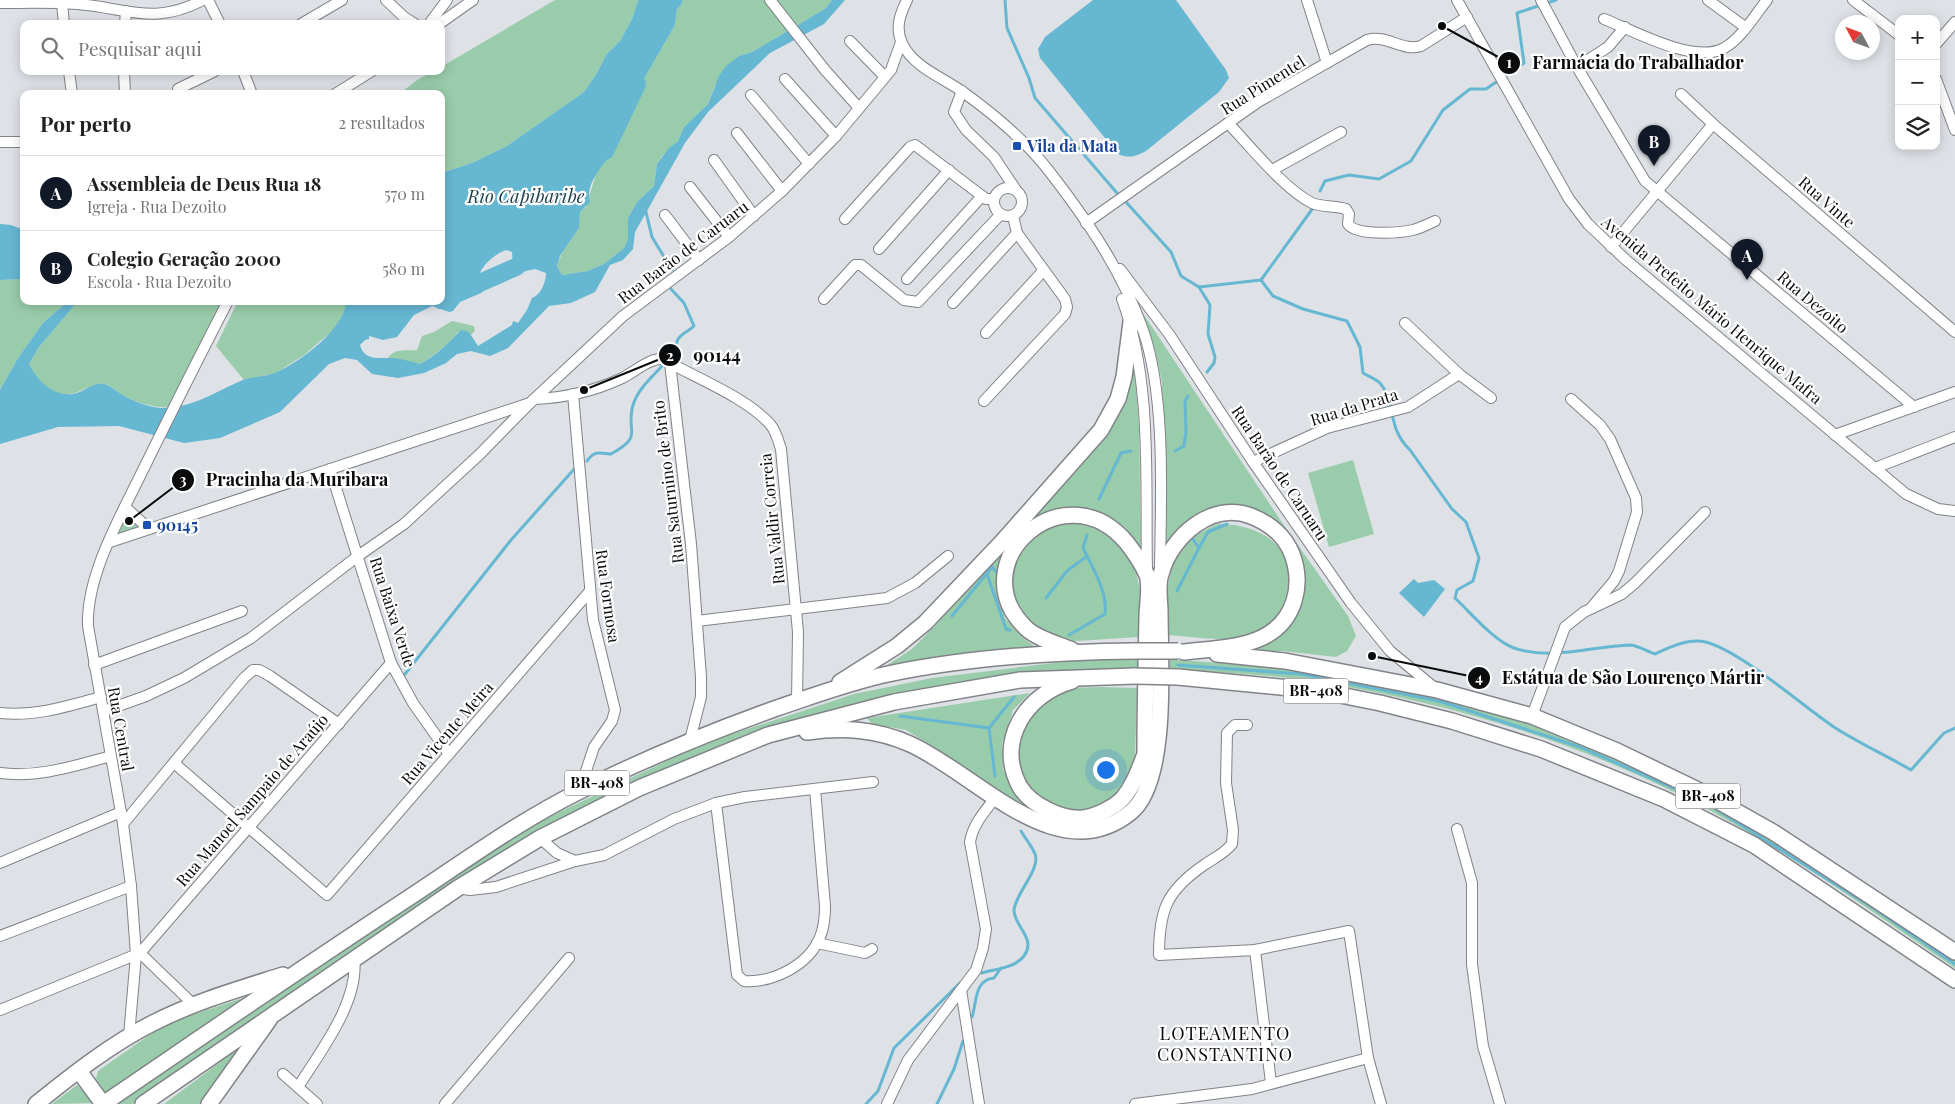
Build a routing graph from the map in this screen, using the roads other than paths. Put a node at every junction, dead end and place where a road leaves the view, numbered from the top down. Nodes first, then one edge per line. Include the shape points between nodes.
1 (204, 0) edge
2 (208, 0) edge
3 (342, 0) edge
4 (386, 0) edge
5 (447, 0) edge
6 (473, 0) edge
7 (770, 0) edge
8 (907, 0) edge
9 (1307, 0) edge
10 (1457, 0) edge
11 (1708, 0) edge
12 (1767, 0) edge
13 (1853, 0) edge
14 (1542, 1) edge
15 (0, 3) edge
16 (62, 3) junction
17 (126, 11) junction
18 (1467, 17) junction
19 (1604, 18) dead end
20 (64, 20) edge
21 (125, 20) edge
22 (218, 20) edge
23 (308, 20) edge
24 (410, 20) edge
25 (432, 20) edge
26 (445, 20) edge
27 (1955, 22) edge
28 (1625, 27) junction
29 (1746, 27) junction
30 (1895, 32) edge
31 (1940, 39) edge
32 (850, 41) dead end
33 (901, 42) junction
34 (908, 54) junction
35 (1327, 63) junction
36 (1577, 66) junction
37 (888, 73) junction
38 (70, 75) edge
39 (124, 75) edge
40 (207, 75) edge
41 (244, 75) edge
42 (366, 75) edge
43 (785, 79) dead end
44 (178, 89) dead end
45 (1940, 89) edge
46 (71, 90) edge
47 (126, 90) edge
48 (250, 90) edge
49 (341, 90) edge
50 (962, 91) junction
51 (1681, 94) dead end
52 (751, 95) dead end
53 (859, 108) junction
54 (1228, 123) junction
55 (1713, 124) junction
56 (1955, 128) edge
57 (1341, 132) dead end
58 (737, 133) dead end
59 (836, 136) junction
60 (0, 142) edge
61 (20, 142) edge
62 (714, 160) dead end
63 (809, 164) junction
64 (949, 170) junction
65 (1002, 170) junction
66 (1272, 170) junction
67 (690, 187) dead end
68 (1003, 189) junction
69 (1016, 190) junction
70 (782, 191) junction
71 (1656, 191) junction
72 (982, 196) junction
73 (994, 199) junction
74 (665, 215) dead end
75 (1000, 215) junction
76 (754, 216) junction
77 (1013, 216) junction
78 (845, 219) dead end
79 (1435, 221) dead end
80 (1086, 223) junction
81 (1017, 233) junction
82 (729, 237) junction
83 (1102, 244) junction
84 (1612, 247) junction
85 (879, 249) dead end
86 (699, 260) junction
87 (1112, 260) junction
88 (1043, 271) junction
89 (907, 279) dead end
90 (824, 299) dead end
91 (953, 303) dead end
92 (226, 305) edge
93 (1131, 322) junction
94 (1405, 323) dead end
95 (1955, 332) edge
96 (986, 333) dead end
97 (670, 364) junction
98 (1459, 374) junction
99 (1955, 392) edge
100 (573, 394) junction
101 (1491, 398) dead end
102 (1570, 399) dead end
103 (532, 401) junction
104 (984, 401) dead end
105 (1914, 407) junction
106 (492, 416) junction
107 (503, 431) junction
108 (1835, 435) junction
109 (1955, 437) edge
110 (1253, 462) junction
111 (1875, 468) junction
112 (330, 469) junction
113 (125, 508) junction
114 (1955, 511) edge
115 (1704, 512) dead end
116 (148, 528) junction
117 (110, 542) junction
118 (358, 556) junction
119 (948, 556) dead end
120 (1154, 576) junction
121 (590, 591) junction
122 (796, 609) junction
123 (1590, 609) junction
124 (242, 611) dead end
125 (697, 621) junction
126 (1074, 651) junction
127 (1181, 652) junction
128 (391, 663) junction
129 (94, 665) junction
130 (1090, 676) junction
131 (1437, 690) junction
132 (816, 696) junction
133 (101, 697) junction
134 (797, 702) junction
135 (104, 711) junction
136 (0, 713) edge
137 (1532, 716) junction
138 (339, 724) junction
139 (1247, 725) dead end
140 (768, 735) junction
141 (690, 740) junction
142 (449, 754) junction
143 (111, 756) junction
144 (174, 763) junction
145 (0, 774) edge
146 (873, 782) dead end
147 (815, 789) junction
148 (579, 792) junction
149 (996, 797) junction
150 (716, 803) junction
151 (121, 812) junction
152 (123, 824) junction
153 (249, 827) junction
154 (1458, 829) dead end
155 (540, 838) junction
156 (575, 861) junction
157 (0, 863) edge
158 (131, 886) junction
159 (458, 888) junction
160 (0, 936) edge
161 (817, 943) junction
162 (872, 949) dead end
163 (1255, 950) junction
164 (1955, 952) edge
165 (138, 954) junction
166 (354, 958) junction
167 (569, 958) dead end
168 (301, 969) junction
169 (1955, 980) edge
170 (962, 990) junction
171 (194, 1005) junction
172 (0, 1010) edge
173 (275, 1012) junction
174 (130, 1036) junction
175 (1368, 1058) junction
176 (79, 1071) junction
177 (283, 1074) dead end
178 (1271, 1083) junction
179 (298, 1087) junction
180 (1186, 1100) edge
181 (36, 1104) edge
182 (103, 1104) edge
183 (143, 1104) edge
184 (209, 1104) edge
185 (317, 1104) edge
186 (445, 1104) edge
187 (887, 1104) edge
188 (979, 1104) edge
189 (1135, 1104) edge
190 (1381, 1104) edge
191 (1500, 1104) edge

1 - 17 street via 189,8 161,15
2 - 22 street
3 - 23 street
4 - 24 street
5 - 25 street
6 - 26 street
7 - 53 street
8 - 33 street via 898,21
9 - 35 street
10 - 18 street, Avenida Prefeito Mário Henrique Mafra
11 - 29 street
12 - 29 street
13 - 30 street
14 - 36 street, Rua Dezoito
15 - 16 street
16 - 17 street
16 - 20 street
17 - 21 street
18 - 35 street, Rua Pimentel via 1421,46 1407,47 1375,38
18 - 84 street, Avenida Prefeito Mário Henrique Mafra via 1569,199 1588,224
19 - 28 street
27 - 31 street
28 - 29 street via 1674,47 1706,52 1724,48
28 - 36 street via 1608,47
32 - 37 street
33 - 34 street, Rua Barão de Caruaru
33 - 37 street, Rua Barão de Caruaru
34 - 37 street
34 - 50 street, Rua Barão de Caruaru via 929,72
35 - 54 street, Rua Pimentel
36 - 71 street, Rua Dezoito via 1634,166
37 - 53 street, Rua Barão de Caruaru
38 - 46 street
39 - 47 street
40 - 44 street
41 - 48 street
42 - 49 street
43 - 59 street
45 - 56 street
50 - 65 street via 954,112 994,156
50 - 80 street, Rua Barão de Caruaru via 1028,146
51 - 55 street, Rua Vinte
52 - 63 street
53 - 59 street, Rua Barão de Caruaru
54 - 66 street
54 - 80 street, Rua Pimentel
55 - 71 street
55 - 95 street, Rua Vinte
57 - 66 street
58 - 70 street
59 - 63 street, Rua Barão de Caruaru
60 - 61 street
62 - 76 street
63 - 70 street, Rua Barão de Caruaru
64 - 72 street
64 - 78 street via 915,144
64 - 85 street
65 - 68 street
65 - 69 street
66 - 79 street via 1313,203 1346,209 1349,227 1362,232 1414,230
67 - 82 street
68 - 69 street
68 - 73 street
69 - 77 street via 1022,197 1022,206
70 - 76 street, Rua Barão de Caruaru
71 - 84 street
71 - 105 street, Rua Dezoito
72 - 73 street
72 - 89 street
73 - 75 street via 994,208
74 - 86 street
75 - 77 street
75 - 90 street via 918,302 904,300 861,265 855,265
76 - 82 street, Rua Barão de Caruaru
77 - 81 street
80 - 83 street, Rua Barão de Caruaru
81 - 88 street
81 - 91 street
82 - 86 street, Rua Barão de Caruaru
83 - 87 street, Rua Barão de Caruaru
83 - 93 street
84 - 108 street, Avenida Prefeito Mário Henrique Mafra
86 - 103 street, Rua Barão de Caruaru via 623,316
87 - 110 street, Rua Barão de Caruaru / BR-408 via 1169,334
87 - 120 street, Rua Barão de Caruaru via 1143,330 1152,371 1159,435
88 - 96 street
88 - 104 street via 1065,299 1064,314
92 - 113 street, Rua Central
93 - 120 street via 1144,391
93 - 132 highway via 1118,400 1100,430 1002,542 925,622 868,666
94 - 98 street
97 - 100 street via 665,359 656,359 620,379
97 - 122 street, Rua Valdir Correia via 759,414 777,435
97 - 125 street, Rua Saturnino de Brito via 692,544
98 - 101 street
98 - 110 street, Rua da Prata via 1408,407 1327,428
99 - 105 street
100 - 103 street
100 - 121 street, Rua Formosa
102 - 123 street via 1600,424 1610,439 1636,498 1637,512 1619,571
103 - 106 street, Rua Barão de Caruaru
103 - 107 street
105 - 108 street
106 - 107 street
106 - 112 street, Rua Barão de Caruaru
107 - 118 street via 404,524
108 - 111 street, Avenida Prefeito Mário Henrique Mafra
109 - 111 street
110 - 131 street, Rua Barão de Caruaru / BR-408 via 1372,630 1390,652
111 - 114 street, Avenida Prefeito Mário Henrique Mafra via 1918,501 1938,509
112 - 116 street, Rua Barão de Caruaru
112 - 118 street, Rua Baixa Verde
113 - 116 street
113 - 117 street, Rua Central
115 - 123 street via 1622,594
116 - 117 street, Rua Barão de Caruaru
117 - 129 street, Rua Central via 87,610
118 - 128 street, Rua Baixa Verde
118 - 135 street via 251,638 184,678
119 - 122 street via 903,591 887,598
120 - 126 highway via 1118,533 1103,522 1080,514 1065,515 1031,528 1017,543 1009,559 1004,579 1007,602 1029,631
120 - 127 highway via 1188,530 1213,515 1243,513 1268,524 1290,547 1298,578 1292,606 1268,636 1242,645
120 - 130 highway via 1145,754 1136,779 1122,799 1083,818 1048,810 1032,800 1021,788 1013,768 1011,745 1016,726 1026,709 1041,695 1055,686
120 - 149 highway via 1160,698 1156,756 1142,800 1117,822 1095,831 1078,832 1040,824
121 - 142 street, Rua Vicente Meira
121 - 148 street, Rua Formosa via 593,620 615,710 612,721 594,747
122 - 125 street
122 - 134 street, Rua Valdir Correia via 799,653
123 - 137 street via 1569,622
124 - 129 street
125 - 141 street, Rua Saturnino de Brito via 701,697
126 - 127 highway, BR-408, bridge
126 - 132 highway, BR-408 via 954,663 885,675
127 - 131 highway, BR-408 via 1285,661
128 - 138 street, Rua Manoel Sampaio de Araújo
128 - 142 street, Rua Baixa Verde via 413,703
129 - 133 street, Rua Central
130 - 140 highway, BR-408 via 980,686 894,702
130 - 169 highway, BR-408, bridge via 1178,677 1320,691 1452,721 1541,750 1664,799 1754,845
131 - 137 highway, BR-408
132 - 134 highway, BR-408
133 - 135 street, Rua Central
133 - 136 street via 31,714
134 - 141 highway, BR-408
135 - 143 street, Rua Central
137 - 164 highway, BR-408 via 1617,751 1702,792 1773,832
138 - 144 street via 259,670 253,670
138 - 153 street, Rua Manoel Sampaio de Araújo
139 - 163 street via 1232,726 1226,740 1226,783 1234,830 1232,844 1172,894 1162,915 1160,954
140 - 149 highway via 832,728 879,733 910,744 950,765
140 - 155 highway, BR-408 via 639,788
141 - 148 highway, BR-408
142 - 153 street, Rua Vicente Meira via 328,895
143 - 145 street via 57,771
143 - 151 street, Rua Central
144 - 152 street
144 - 153 street
146 - 147 street
147 - 150 street
147 - 161 street via 825,906 824,925
148 - 168 highway, BR-408 via 524,823
149 - 170 street via 972,832 970,842 986,928 976,970
150 - 156 street via 674,818 604,855
150 - 161 street via 735,961 740,979 749,982 778,977 809,955
151 - 152 street, Rua Central
151 - 157 street
152 - 158 street, Rua Central
153 - 165 street, Rua Manoel Sampaio de Araújo
154 - 191 street via 1472,883 1472,964 1483,1046
155 - 156 street via 557,853
155 - 159 highway, BR-408
156 - 159 street via 496,887
158 - 160 street
158 - 165 street, Rua Central
159 - 166 highway, BR-408
161 - 162 street via 865,953
163 - 175 street via 1349,932
163 - 178 street
165 - 171 street
165 - 172 street
165 - 174 street, Rua Central
166 - 173 highway, BR-408
166 - 179 street via 355,978 350,995 332,1034
167 - 186 street
168 - 171 highway
168 - 182 highway, BR-408
170 - 187 street via 908,1060
170 - 188 street
171 - 174 highway
173 - 183 highway, BR-408
173 - 184 highway
174 - 176 highway
175 - 178 street
175 - 190 street
176 - 181 highway
176 - 182 highway
177 - 179 street
178 - 180 street
179 - 185 street
180 - 189 street

